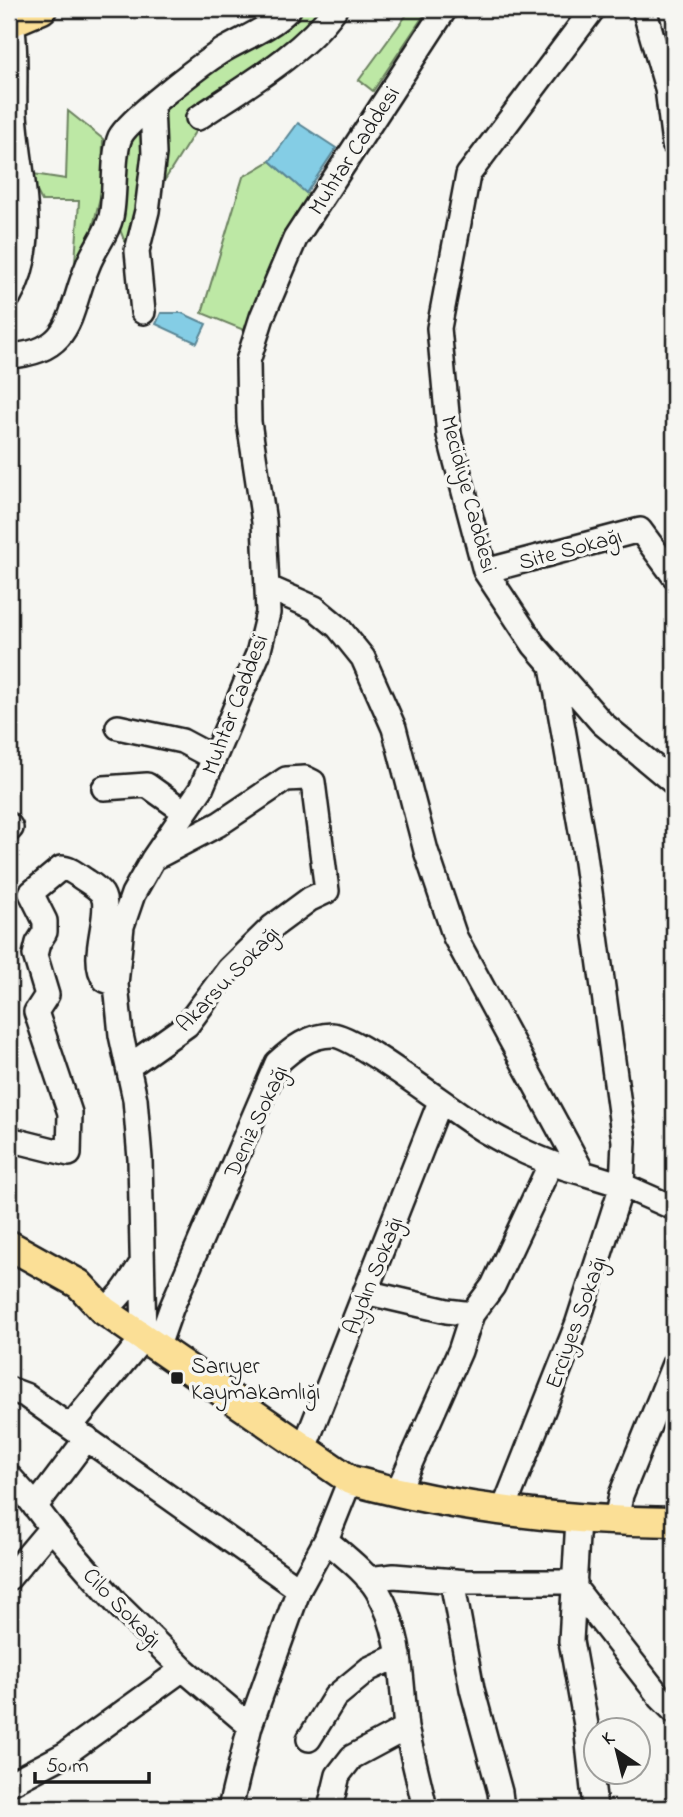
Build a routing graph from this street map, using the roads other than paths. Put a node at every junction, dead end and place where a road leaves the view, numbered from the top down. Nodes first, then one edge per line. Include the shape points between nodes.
1 (42, 9) edge
2 (289, 9) edge
3 (335, 9) edge
4 (445, 9) edge
5 (593, 9) edge
6 (645, 9) edge
7 (10, 23) edge
8 (11, 76) edge
9 (152, 105) junction
10 (198, 117) dead end
11 (674, 144) edge
12 (9, 297) edge
13 (143, 312) dead end
14 (9, 356) edge
15 (485, 571) junction
16 (674, 576) edge
17 (267, 587) junction
18 (552, 666) junction
19 (118, 727) dead end
20 (214, 758) junction
21 (674, 783) edge
22 (104, 788) dead end
23 (185, 812) junction
24 (9, 825) edge
25 (9, 830) edge
26 (153, 859) junction
27 (116, 984) junction
28 (128, 1066) junction
29 (440, 1102) junction
30 (9, 1139) edge
31 (550, 1165) junction
32 (583, 1174) junction
33 (622, 1185) junction
34 (674, 1208) edge
35 (9, 1245) edge
36 (9, 1260) edge
37 (142, 1263) junction
38 (365, 1292) junction
39 (103, 1310) junction
40 (472, 1314) junction
41 (151, 1342) junction
42 (674, 1364) edge
43 (9, 1389) edge
44 (79, 1432) junction
45 (304, 1448) junction
46 (9, 1476) edge
47 (349, 1480) junction
48 (397, 1493) junction
49 (35, 1507) junction
50 (503, 1511) junction
51 (578, 1518) junction
52 (616, 1521) junction
53 (674, 1522) edge
54 (51, 1528) junction
55 (326, 1540) junction
56 (9, 1578) edge
57 (368, 1579) junction
58 (452, 1581) junction
59 (575, 1585) junction
60 (299, 1589) junction
61 (400, 1655) junction
62 (183, 1669) junction
63 (669, 1700) edge
64 (250, 1726) junction
65 (406, 1728) junction
66 (309, 1739) dead end
67 (9, 1784) edge
68 (230, 1808) edge
69 (330, 1808) edge
70 (425, 1808) edge
71 (502, 1808) edge
72 (595, 1808) edge

1 - 7 main road
2 - 9 street via 280,19 219,53
3 - 10 street via 323,26 271,69
4 - 17 street, Muhtar Caddesi via 295,239 248,361 249,422 264,522
5 - 15 street, Mecidiye Caddesi via 468,175 439,328 449,435
6 - 11 street via 667,88
7 - 8 street via 15,42
8 - 12 street via 28,231
9 - 13 street via 154,154 137,251
9 - 14 street via 120,137 111,218 88,265 69,324 45,348
15 - 16 street, Site Sokağı via 640,530
15 - 18 street, Mecidiye Caddesi
17 - 20 street, Muhtar Caddesi via 268,614 258,654
17 - 32 street via 315,608 363,658 394,728 426,851 455,937
18 - 21 street, Mecidiye Caddesi via 602,723
18 - 33 street, Erciyes Sokağı via 584,848 622,1128
19 - 20 street via 182,741
20 - 23 street, Muhtar Caddesi
22 - 23 street via 147,785
23 - 26 street, Muhtar Caddesi
24 - 25 street
26 - 27 street, Muhtar Caddesi via 122,926
26 - 28 street, Akarsu Sokağı via 219,824 286,779 313,782 327,891 272,927 229,969 187,1025
27 - 28 street, Muhtar Caddesi
27 - 30 street via 105,980 100,971 101,893 61,868 31,893 45,927 35,955 47,995 36,1012 70,1114 69,1154
28 - 37 street, Muhtar Caddesi via 140,1159
29 - 31 street, Deniz Sokağı
29 - 38 street, Aydın Sokağı
29 - 41 street, Deniz Sokağı via 369,1052 334,1034 294,1047 277,1063 171,1308
31 - 32 street, Deniz Sokağı
31 - 40 street via 493,1286
32 - 33 street, Deniz Sokağı
33 - 34 street
33 - 50 street, Erciyes Sokağı via 577,1325
35 - 39 main road via 79,1284
36 - 39 main road via 69,1300
37 - 39 street via 122,1295
37 - 41 street, Muhtar Caddesi
38 - 40 street
38 - 45 street, Aydın Sokağı
39 - 41 main road
40 - 48 street
41 - 44 street
41 - 45 main road
42 - 52 street via 621,1495
43 - 44 street
44 - 49 street
44 - 60 street
45 - 47 main road
46 - 49 street, Cilo Sokağı
47 - 48 main road
47 - 55 street
48 - 50 main road
49 - 54 street, Cilo Sokağı
50 - 51 main road
51 - 52 main road
51 - 59 street
52 - 53 main road
54 - 56 street
54 - 62 street, Cilo Sokağı via 119,1606
55 - 57 street
55 - 60 street
57 - 58 street via 394,1576
57 - 61 street via 392,1622
58 - 59 street
58 - 71 street via 472,1689
59 - 63 street
59 - 72 street via 571,1641
60 - 64 street
61 - 65 street
61 - 66 street via 369,1669 335,1697
62 - 64 street, Cilo Sokağı
62 - 67 street via 64,1755
64 - 68 street
65 - 69 street via 352,1757 338,1774
65 - 70 street

